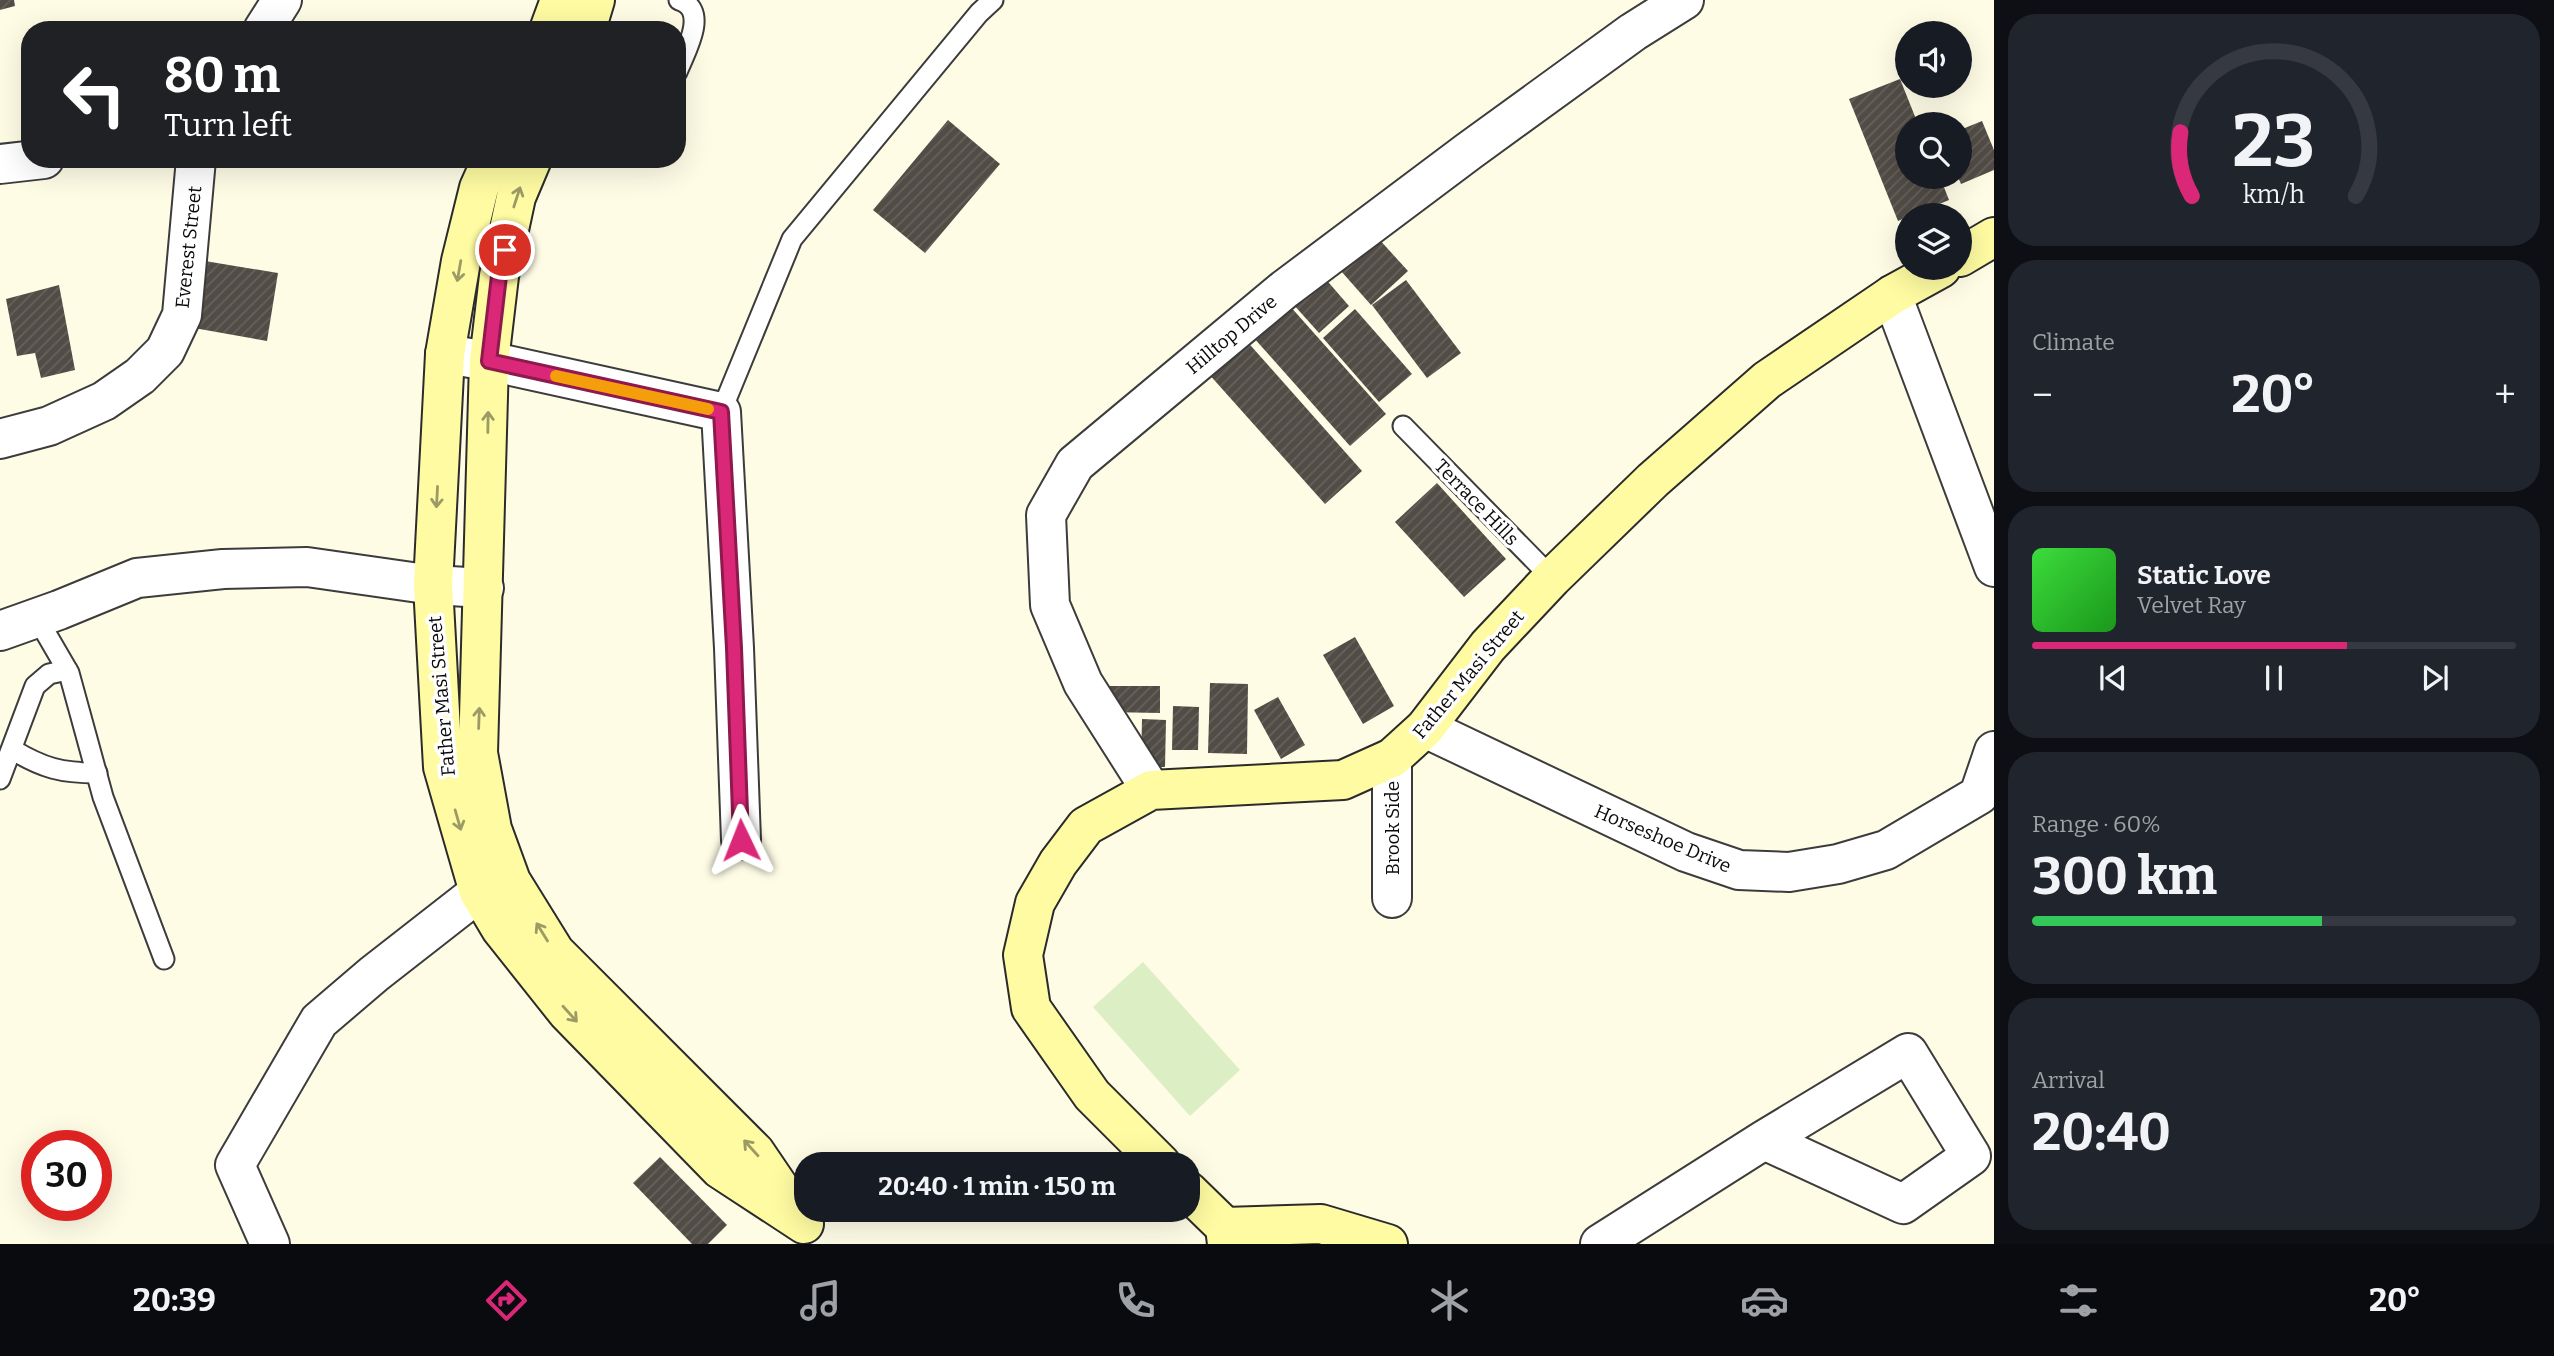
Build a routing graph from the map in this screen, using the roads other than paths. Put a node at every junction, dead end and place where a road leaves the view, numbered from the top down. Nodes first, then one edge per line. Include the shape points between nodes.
1 (282, 0) edge
2 (560, 0) edge
3 (595, 0) edge
4 (679, 0) edge
5 (1684, 0) edge
6 (983, 4) edge
7 (269, 21) edge
8 (552, 21) edge
9 (589, 21) edge
10 (686, 49) edge
11 (21, 162) edge
12 (0, 164) edge
13 (195, 168) edge
14 (488, 168) edge
15 (528, 168) edge
16 (1994, 237) edge
17 (1972, 250) edge
18 (1919, 280) edge
19 (1892, 295) junction
20 (445, 354) junction
21 (489, 361) junction
22 (721, 412) junction
23 (1403, 426) dead end
24 (0, 439) edge
25 (1994, 567) edge
26 (1552, 578) junction
27 (433, 585) junction
28 (484, 588) junction
29 (37, 618) junction
30 (0, 631) edge
31 (67, 670) junction
32 (1425, 728) junction
33 (12, 750) junction
34 (1994, 751) edge
35 (1392, 758) junction
36 (97, 773) junction
37 (0, 779) edge
38 (1151, 790) junction
39 (1986, 803) edge
40 (741, 840) dead end
41 (495, 887) junction
42 (1392, 898) dead end
43 (164, 959) dead end
44 (1764, 1140) junction
45 (1149, 1152) edge
46 (1200, 1205) edge
47 (808, 1234) edge
48 (1226, 1236) edge
49 (270, 1244) edge
50 (1388, 1244) edge
51 (1600, 1244) edge

1 - 7 street
2 - 8 street
3 - 9 street
4 - 10 lane via 693,12 695,26
5 - 38 street, Hilltop Drive via 1479,143 1285,289 1075,464 1046,515 1051,606 1083,683
6 - 22 lane via 792,239
11 - 12 street
13 - 24 street, Everest Street via 182,315 165,351 104,401 49,426
14 -> 20 street, Father Masi Street via 461,261
21 -> 15 street, Father Masi Street via 499,276 516,197
16 - 17 street
18 - 19 street, Father Masi Street
19 - 25 street
19 - 26 street, Father Masi Street via 1767,380 1653,480
20 - 21 street
20 -> 27 street, Father Masi Street
21 - 22 street
28 -> 21 street, Father Masi Street
22 - 40 street
23 - 26 lane, Terrace Hills
26 - 32 street, Father Masi Street via 1488,646
27 - 28 street
27 - 29 street via 307,567 223,569 137,578
27 -> 41 street, Father Masi Street via 443,767
41 -> 28 street, Father Masi Street via 492,829 478,753
29 - 30 street
29 - 31 lane
31 - 33 lane via 48,674 34,686
31 - 36 lane
32 - 35 street, Father Masi Street
32 - 39 street, Horseshoe Drive via 1686,852 1739,870 1789,872 1838,864 1886,850
33 - 36 lane via 53,770
33 - 37 lane
34 - 39 street, Horseshoe Drive
35 - 38 street, Father Masi Street via 1343,780
35 - 42 street, Brook Side
36 - 43 lane
38 - 45 street, Father Masi Street via 1086,826 1079,835 1035,903 1023,955 1031,1008 1092,1095
41 - 47 street, Father Masi Street via 755,1152
41 - 49 street via 319,1021 235,1164
44 - 44 street via 1908,1054 1971,1156 1903,1204
44 - 51 street
46 - 48 street
48 - 50 street via 1321,1224

